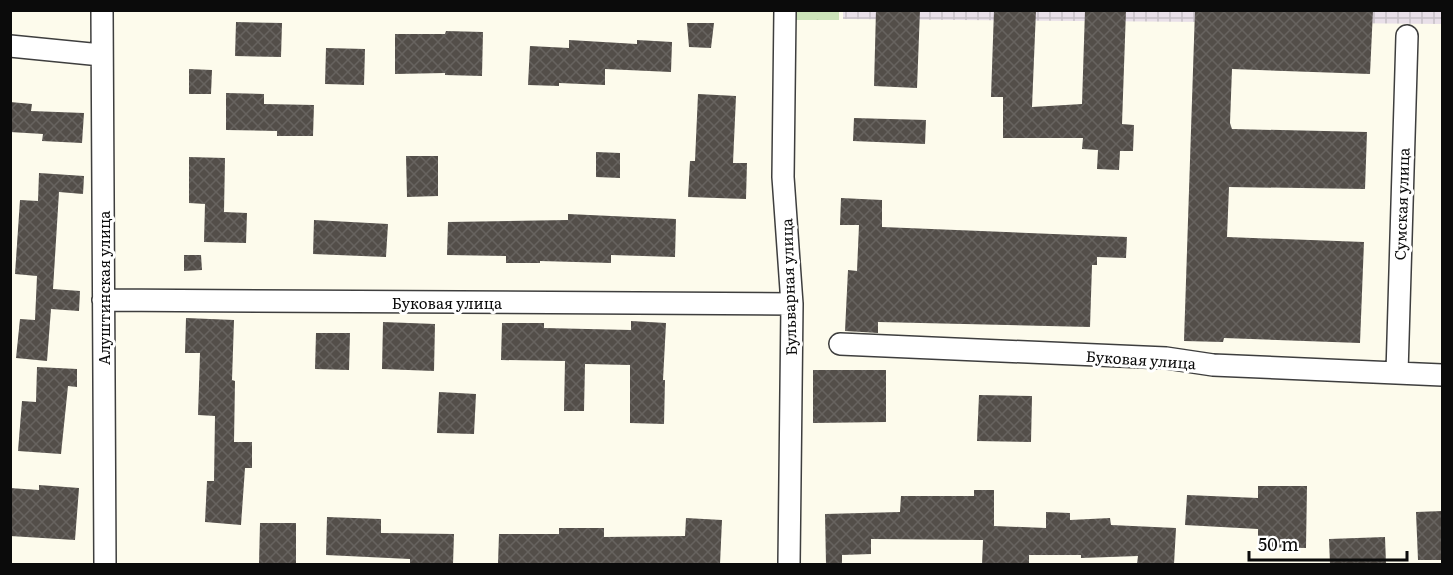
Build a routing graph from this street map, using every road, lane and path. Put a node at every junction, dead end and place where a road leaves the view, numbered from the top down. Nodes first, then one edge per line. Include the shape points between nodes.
1 (102, 10) edge
2 (785, 10) edge
3 (1407, 36) dead end
4 (10, 46) edge
5 (101, 56) junction
6 (103, 300) junction
7 (792, 304) junction
8 (840, 344) dead end
9 (1396, 373) junction
10 (1443, 375) edge
11 (105, 564) edge
12 (789, 564) edge

1 - 5 street, Алуштинская улица
2 - 7 street, Бульварная улица via 783,177
3 - 9 street, Сумская улица
4 - 5 street
5 - 6 street, Алуштинская улица
6 - 7 street, Буковая улица
6 - 11 street, Алуштинская улица
7 - 12 street, Бульварная улица
8 - 9 street, Буковая улица
9 - 10 street, Буковая улица

